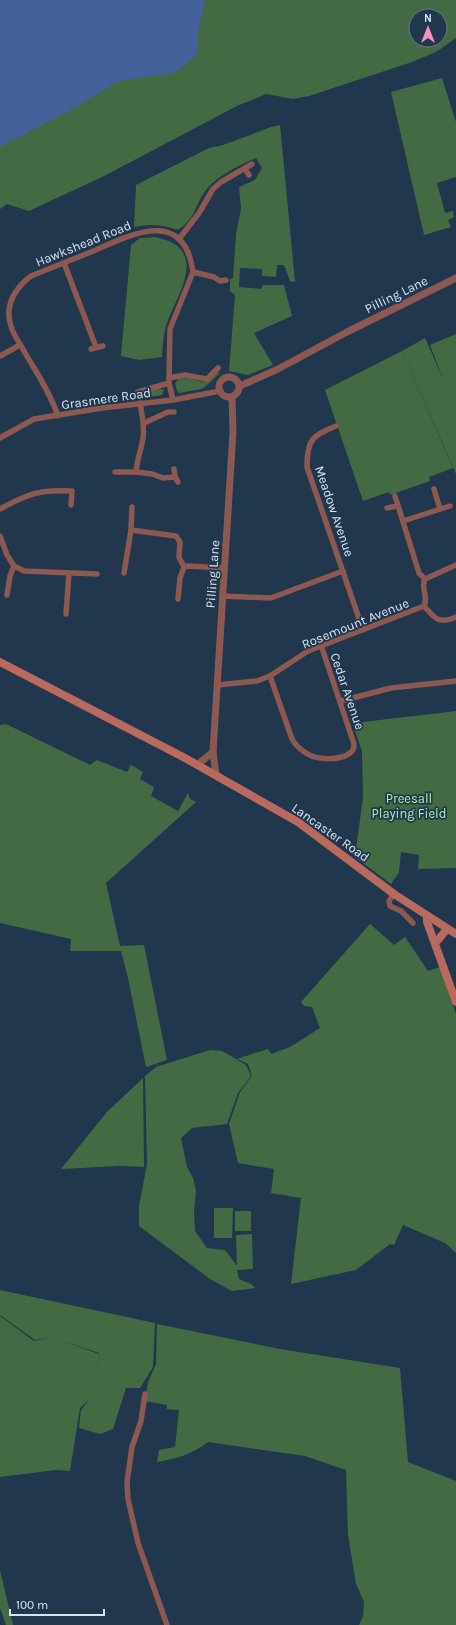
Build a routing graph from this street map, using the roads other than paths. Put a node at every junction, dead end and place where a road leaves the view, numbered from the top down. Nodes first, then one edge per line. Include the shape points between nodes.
1 (252, 164) dead end
2 (245, 169) junction
3 (249, 175) dead end
4 (179, 239) junction
5 (64, 263) junction
6 (193, 272) junction
7 (456, 278) edge
8 (221, 282) dead end
9 (20, 345) junction
10 (103, 346) dead end
11 (0, 356) edge
12 (214, 369) dead end
13 (169, 380) junction
14 (240, 386) junction
15 (220, 391) junction
16 (138, 392) dead end
17 (232, 397) junction
18 (173, 400) junction
19 (140, 404) junction
20 (174, 412) dead end
21 (58, 416) junction
22 (144, 423) junction
23 (336, 426) dead end
24 (0, 438) edge
25 (174, 469) dead end
26 (115, 472) dead end
27 (136, 472) junction
28 (434, 489) dead end
29 (395, 496) dead end
30 (71, 505) dead end
31 (398, 506) junction
32 (450, 506) dead end
33 (132, 507) dead end
34 (387, 508) dead end
35 (0, 509) edge
36 (440, 510) junction
37 (403, 521) junction
38 (131, 530) junction
39 (0, 536) edge
40 (456, 564) edge
41 (14, 566) junction
42 (184, 567) junction
43 (224, 568) junction
44 (343, 571) junction
45 (69, 573) junction
46 (124, 573) dead end
47 (97, 574) dead end
48 (425, 579) junction
49 (7, 594) dead end
50 (222, 596) junction
51 (178, 599) dead end
52 (424, 606) junction
53 (66, 614) dead end
54 (456, 617) edge
55 (363, 630) junction
56 (321, 645) junction
57 (0, 662) edge
58 (270, 676) junction
59 (456, 681) edge
60 (217, 685) junction
61 (341, 701) junction
62 (213, 752) junction
63 (197, 765) junction
64 (213, 774) junction
65 (394, 894) junction
66 (427, 917) junction
67 (413, 923) dead end
68 (447, 929) junction
69 (456, 934) edge
70 (434, 942) junction
71 (456, 1002) edge
72 (145, 1394) dead end
73 (167, 1625) edge

1 - 2 street
2 - 3 street
2 - 4 street via 213,189
4 - 5 street, Hawkshead Road via 166,232 138,232
4 - 6 street via 190,255
5 - 9 street, Hawkshead Road via 31,276 13,294 10,326
5 - 10 street via 93,348
6 - 8 street via 214,277
6 - 13 street via 170,329
7 - 14 street, Pilling Lane
9 - 11 street
9 - 21 street, Hawkshead Road via 53,402
12 - 13 street via 207,379 185,375
13 - 16 street
13 - 18 street
14 - 15 street via 236,379 228,377 220,383
14 - 17 street via 237,395
15 - 17 street via 225,396
15 - 18 street, Grasmere Road
17 - 43 street, Pilling Lane via 233,432
18 - 19 street, Grasmere Road
19 - 21 street, Grasmere Road
19 - 22 street
20 - 22 street via 168,412
21 - 24 street, Grasmere Road via 34,419
22 - 27 street
23 - 44 street, Meadow Avenue via 317,434 307,448 307,467
25 - 27 street via 176,480
26 - 27 street
28 - 36 street
29 - 31 street, Rosemount Avenue
30 - 35 street via 72,488 27,494
31 - 34 street
31 - 37 street, Rosemount Avenue
32 - 36 street
33 - 38 street
36 - 37 street
37 - 48 street, Rosemount Avenue via 419,573
38 - 42 street via 176,536 180,542 180,558
38 - 46 street
39 - 41 street
40 - 48 street
41 - 45 street via 24,571
41 - 49 street
42 - 43 street
42 - 51 street
43 - 50 street, Pilling Lane
44 - 50 street, Meadow Avenue via 271,598
44 - 55 street, Meadow Avenue
45 - 47 street
45 - 53 street
48 - 52 street, Rosemount Avenue
50 - 60 street, Pilling Lane
52 - 54 street via 438,621 443,622
52 - 55 street, Rosemount Avenue
55 - 56 street, Rosemount Avenue
56 - 58 street, Rosemount Avenue
56 - 61 street, Cedar Avenue
57 - 63 main road, Lancaster Road
58 - 60 street, Rosemount Avenue via 250,682
58 - 61 street, Cedar Avenue via 292,739 298,747 315,756 326,758 346,755 354,750
59 - 61 street via 391,688
60 - 62 street, Pilling Lane
62 - 63 street
62 - 64 street, Pilling Lane
63 - 64 main road, Lancaster Road
64 - 65 main road, Lancaster Road via 310,829
65 - 66 main road, Lancaster Road
65 - 67 street via 388,904
66 - 68 main road, Lancaster Road
66 - 70 main road
68 - 69 main road, Lancaster Road
68 - 70 main road
70 - 71 main road
72 - 73 street via 141,1421 132,1447 127,1482 128,1499 138,1543

